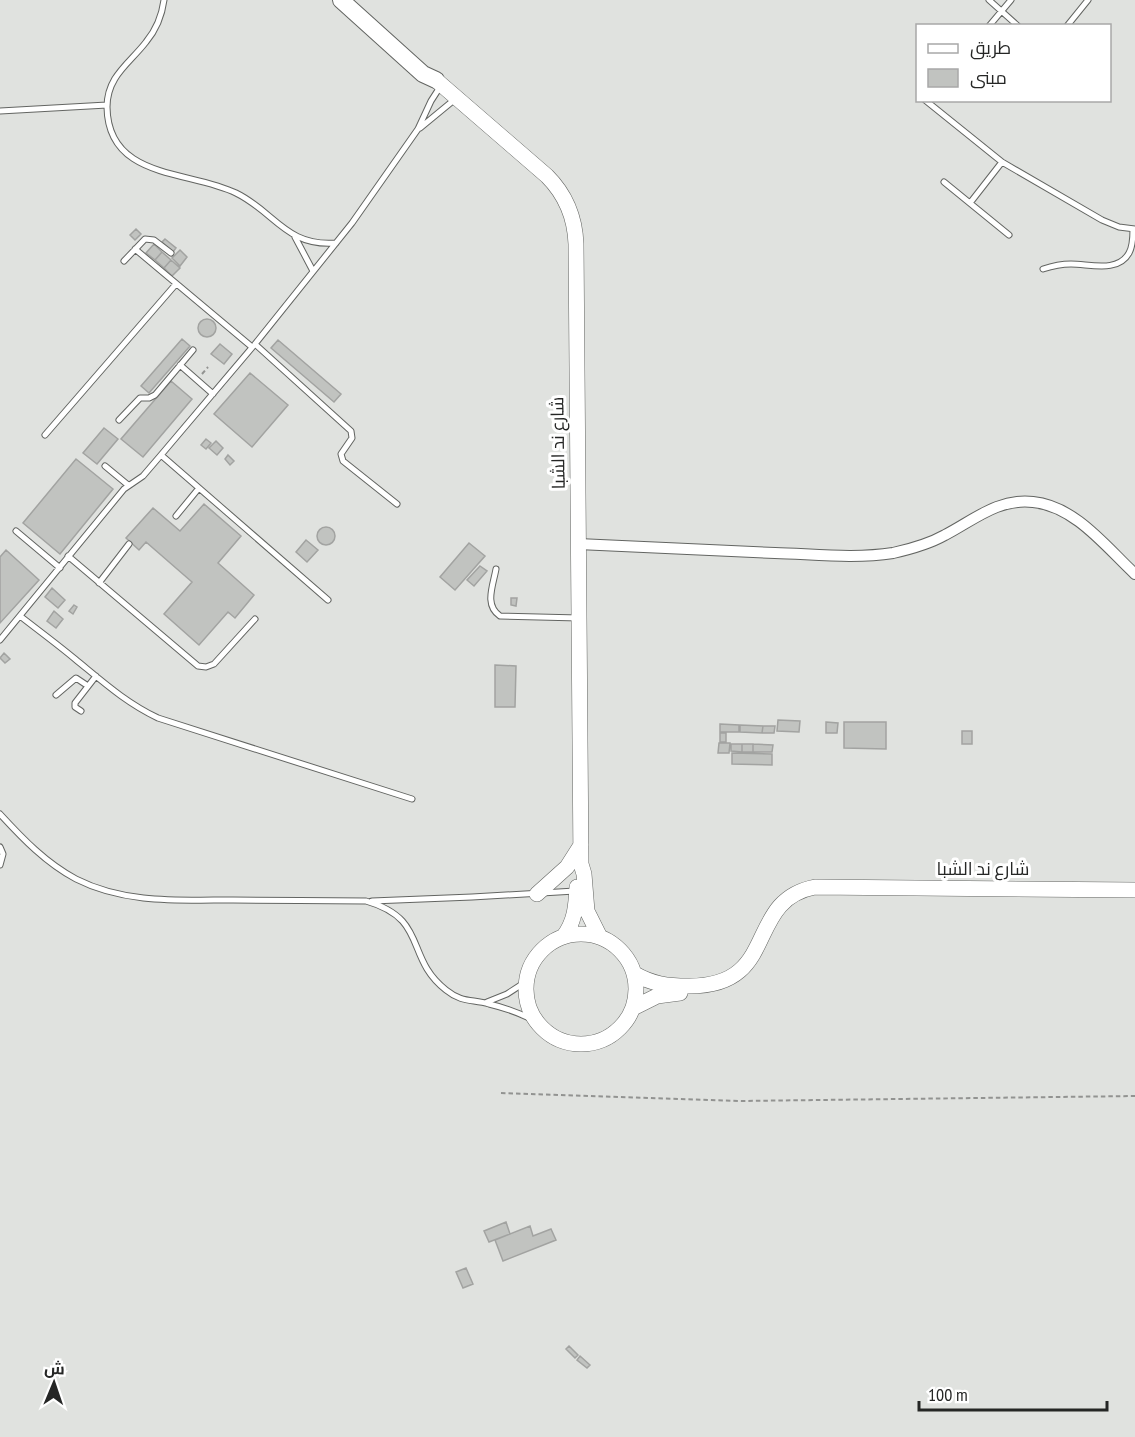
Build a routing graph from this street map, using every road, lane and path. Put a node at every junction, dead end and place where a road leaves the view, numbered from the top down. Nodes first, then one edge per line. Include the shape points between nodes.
1 (164, 0) edge
2 (341, 0) edge
3 (351, 0) edge
4 (989, 0) edge
5 (1011, 0) edge
6 (1088, 0) edge
7 (1001, 11) junction
8 (991, 24) edge
9 (1016, 24) edge
10 (1069, 24) edge
11 (439, 82) junction
12 (456, 98) junction
13 (927, 102) edge
14 (107, 105) junction
15 (0, 111) edge
16 (418, 129) junction
17 (1002, 162) junction
18 (944, 182) dead end
19 (970, 203) junction
20 (1134, 229) edge
21 (1009, 235) dead end
22 (294, 236) junction
23 (336, 243) junction
24 (135, 249) junction
25 (171, 253) dead end
26 (124, 261) dead end
27 (1043, 269) dead end
28 (313, 271) junction
29 (176, 284) junction
30 (253, 346) junction
31 (192, 350) dead end
32 (180, 365) junction
33 (213, 394) junction
34 (119, 420) dead end
35 (45, 435) dead end
36 (161, 455) junction
37 (105, 466) dead end
38 (128, 485) junction
39 (199, 488) junction
40 (397, 504) dead end
41 (176, 516) dead end
42 (16, 531) dead end
43 (129, 544) dead end
44 (578, 544) junction
45 (68, 556) junction
46 (60, 568) junction
47 (496, 569) dead end
48 (1135, 574) edge
49 (99, 583) junction
50 (328, 600) dead end
51 (20, 616) junction
52 (579, 618) junction
53 (255, 619) dead end
54 (0, 640) edge
55 (96, 676) junction
56 (88, 686) junction
57 (56, 695) dead end
58 (81, 711) dead end
59 (412, 799) dead end
60 (0, 814) edge
61 (581, 845) junction
62 (0, 847) edge
63 (581, 864) junction
64 (0, 865) edge
65 (830, 888) junction
66 (1135, 890) edge
67 (577, 891) junction
68 (537, 894) junction
69 (366, 901) junction
70 (563, 937) junction
71 (600, 937) junction
72 (635, 974) junction
73 (527, 981) junction
74 (485, 1003) junction
75 (633, 1008) junction
76 (537, 1022) junction
77 (501, 1093) dead end
78 (1135, 1096) edge

1 - 14 lane via 152,34 115,77
2 - 11 main road via 423,74
3 - 11 main road
4 - 7 lane
5 - 7 lane
6 - 10 lane
7 - 8 lane
7 - 9 lane
11 - 12 main road, شارع ند الشبا
11 - 16 lane
12 - 16 lane
12 - 44 main road, شارع ند الشبا via 555,184 574,222
13 - 17 lane
14 - 15 lane
14 - 22 lane via 116,141 136,160 151,169 238,194
16 - 23 lane
17 - 19 lane
17 - 20 lane via 1102,220
18 - 19 lane
19 - 21 lane
20 - 27 lane via 1129,255 1119,264 1064,264
22 - 23 lane via 314,243
22 - 28 lane
23 - 28 lane
24 - 25 lane via 150,238
24 - 26 lane
24 - 29 lane
28 - 30 lane
29 - 30 lane
29 - 35 lane
30 - 33 lane
30 - 40 lane via 351,431 352,438 341,454 343,461
31 - 32 lane
32 - 33 lane
32 - 34 lane via 155,394 137,400
33 - 36 lane
36 - 38 lane via 143,476
36 - 39 lane
37 - 38 lane
38 - 45 lane
39 - 41 lane
39 - 50 lane
42 - 46 lane
43 - 49 lane
44 - 48 street via 835,555 892,553 944,536 999,505 1033,502 1066,513
44 - 52 main road, شارع ند الشبا
45 - 46 lane
45 - 49 lane
46 - 51 lane
47 - 52 lane via 490,600 500,616
49 - 53 lane via 202,668 217,661
51 - 54 lane
51 - 55 lane
52 - 61 main road, شارع ند الشبا
55 - 56 lane
55 - 59 lane via 125,700 158,718
56 - 57 lane via 73,679
56 - 58 lane via 75,703
60 - 69 lane via 30,846 61,870 114,893 152,900
61 - 63 main road, شارع ند الشبا
61 - 68 main road via 563,871
62 - 64 lane
63 - 67 main road, شارع ند الشبا
63 - 71 main road, شارع ند الشبا via 587,911
65 - 66 main road, شارع ند الشبا
65 - 72 main road, شارع ند الشبا via 806,889 782,903 751,960 721,982 667,986
65 - 75 main road, شارع ند الشبا via 796,901 783,911 759,960 740,980 714,991 657,996
67 - 68 lane
67 - 70 main road, شارع ند الشبا via 575,915
68 - 69 lane
69 - 74 lane via 392,911 404,922 426,970 441,986 466,1001
70 - 71 main road
70 - 73 main road via 541,951 531,965
71 - 72 main road via 622,951
72 - 75 main road
73 - 74 lane
73 - 76 main road via 529,1006
74 - 76 lane
75 - 76 main road via 612,1035 588,1043 556,1038
77 - 78 path via 741,1101

